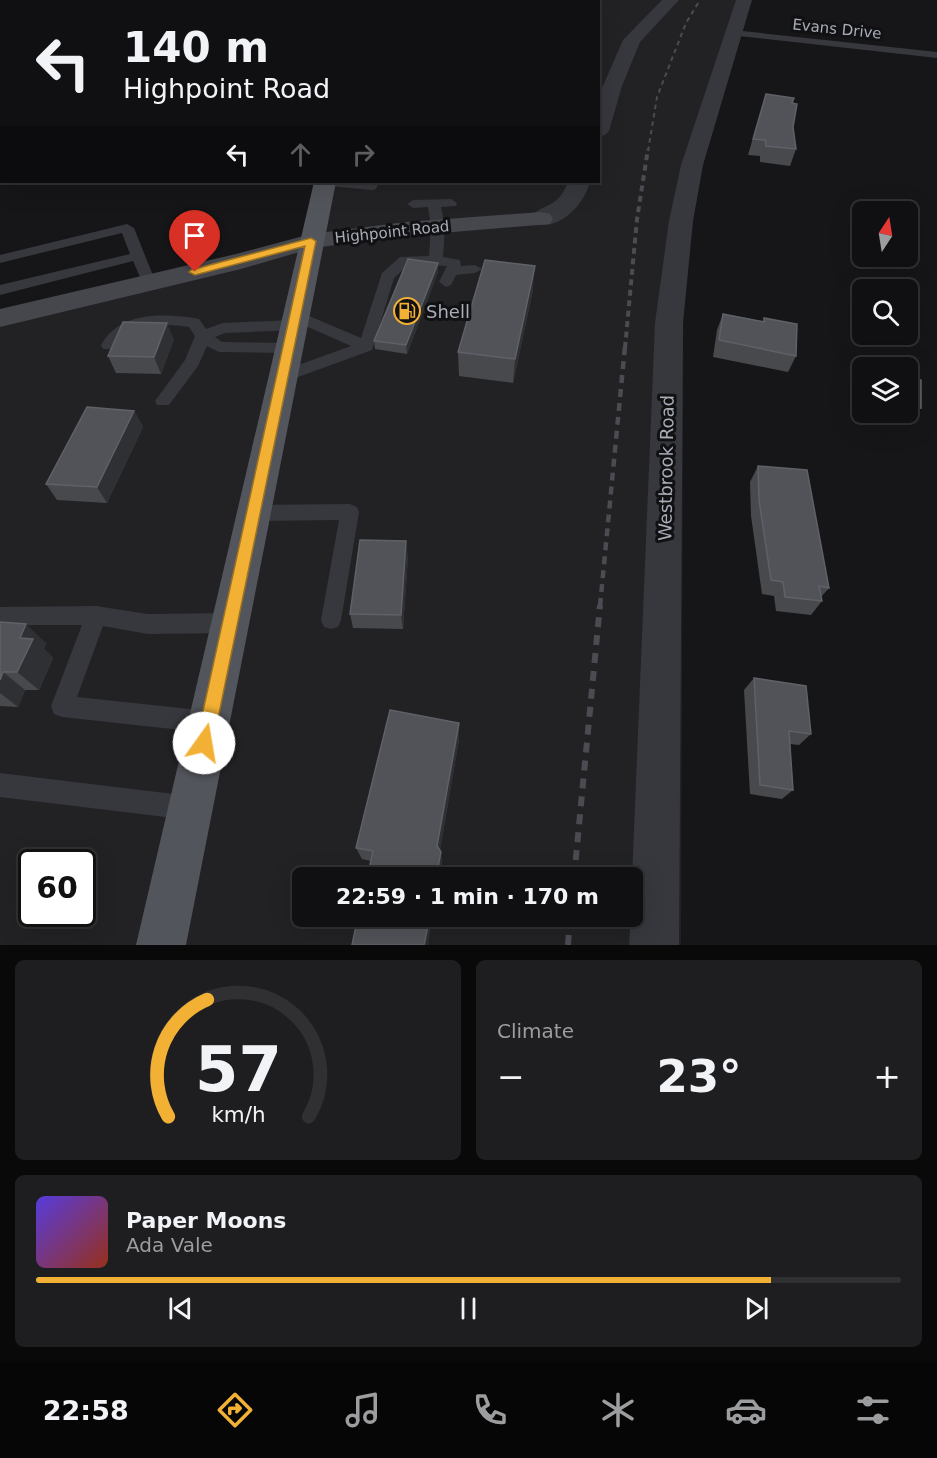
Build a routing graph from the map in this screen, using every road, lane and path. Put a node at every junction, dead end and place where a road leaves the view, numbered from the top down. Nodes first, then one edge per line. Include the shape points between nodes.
1 (671, 0) edge
2 (744, 0) edge
3 (733, 33) junction
4 (937, 55) edge
5 (603, 99) edge
6 (600, 118) edge
7 (327, 183) edge
8 (338, 183) edge
9 (373, 183) edge
10 (579, 183) edge
11 (452, 203) dead end
12 (412, 204) dead end
13 (436, 215) junction
14 (311, 241) junction
15 (138, 256) junction
16 (0, 259) edge
17 (436, 260) junction
18 (475, 269) dead end
19 (149, 283) junction
20 (0, 290) edge
21 (0, 318) edge
22 (203, 336) junction
23 (289, 341) junction
24 (109, 345) dead end
25 (366, 346) junction
26 (163, 401) dead end
27 (254, 513) junction
28 (96, 615) junction
29 (0, 616) edge
30 (331, 620) dead end
31 (231, 623) junction
32 (209, 722) junction
33 (2, 789) edge
34 (190, 808) junction
35 (161, 945) edge
36 (654, 945) edge

1 - 5 street via 632,40
2 - 3 street, Westbrook Road
3 - 4 lane, Evans Drive
3 - 36 street, Westbrook Road via 692,165 669,323
5 - 6 street
7 - 14 main road
8 - 9 lane
10 - 13 street, Highpoint Road via 576,195 566,207 541,219
11 - 13 lane
12 - 13 lane
13 - 14 street, Highpoint Road
13 - 17 lane
14 - 19 street, Highpoint Road
14 - 23 main road
15 - 16 lane via 127,228 67,248
15 - 19 lane
15 - 20 lane
17 - 18 lane via 455,263 448,277
17 - 25 lane via 405,260 387,276
19 - 21 street, Highpoint Road
22 - 23 lane via 223,328
22 - 23 lane via 219,347
22 - 24 lane via 194,323 173,319 120,330 111,337
22 - 26 lane via 192,362
23 - 25 lane
23 - 25 lane
23 - 27 main road
27 - 30 lane via 350,512
27 - 31 main road
28 - 29 lane
28 - 31 lane via 148,624
28 - 32 lane via 62,706
31 - 32 main road
32 - 34 main road
33 - 34 lane
34 - 35 main road

